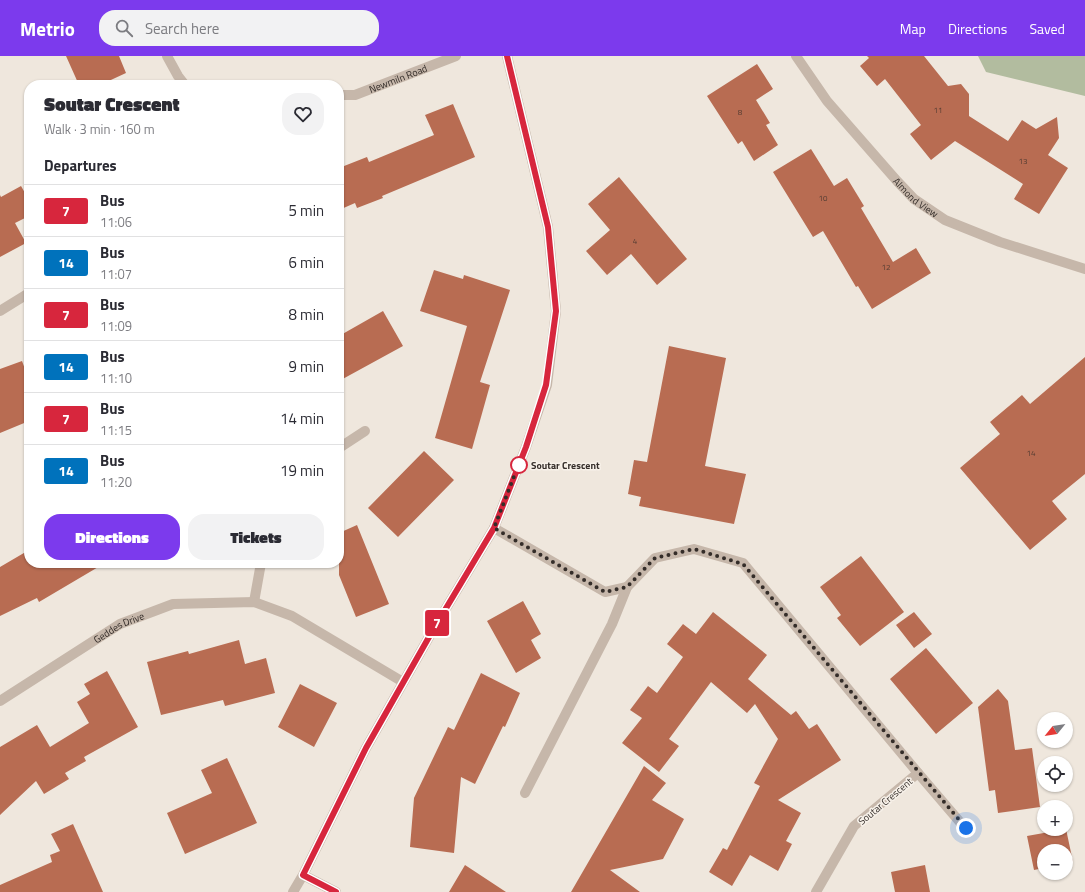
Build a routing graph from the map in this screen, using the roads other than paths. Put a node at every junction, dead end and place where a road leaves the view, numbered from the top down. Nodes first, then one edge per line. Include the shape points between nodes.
1 (167, 56) edge
2 (456, 56) edge
3 (507, 56) edge
4 (796, 56) edge
5 (181, 80) edge
6 (344, 95) edge
7 (1085, 269) edge
8 (24, 296) edge
9 (0, 311) edge
10 (365, 431) dead end
11 (344, 445) edge
12 (494, 528) junction
13 (260, 568) edge
14 (627, 587) junction
15 (254, 602) junction
16 (403, 682) junction
17 (0, 701) edge
18 (918, 773) junction
19 (526, 792) dead end
20 (966, 828) dead end
21 (303, 875) junction
22 (293, 892) edge
23 (336, 892) edge
24 (816, 892) edge

1 - 5 street
2 - 6 street, Newmiln Road via 355,95
3 - 12 street via 548,227 556,311 546,385 526,447
4 - 7 street, Almond View via 827,101 914,199 945,220 1000,242
8 - 9 street
10 - 11 street
12 - 14 street via 605,592
12 - 16 street
13 - 15 street
14 - 18 street, Soutar Crescent via 655,558 694,549 743,564
14 - 19 street, Soutar Crescent via 612,624
15 - 16 street, Geddes Drive via 292,616
15 - 17 street, Geddes Drive via 173,604 120,624
16 - 21 street via 366,748
18 - 20 street, Soutar Crescent
18 - 24 street, Soutar Crescent via 854,826
21 - 22 street
21 - 23 street

